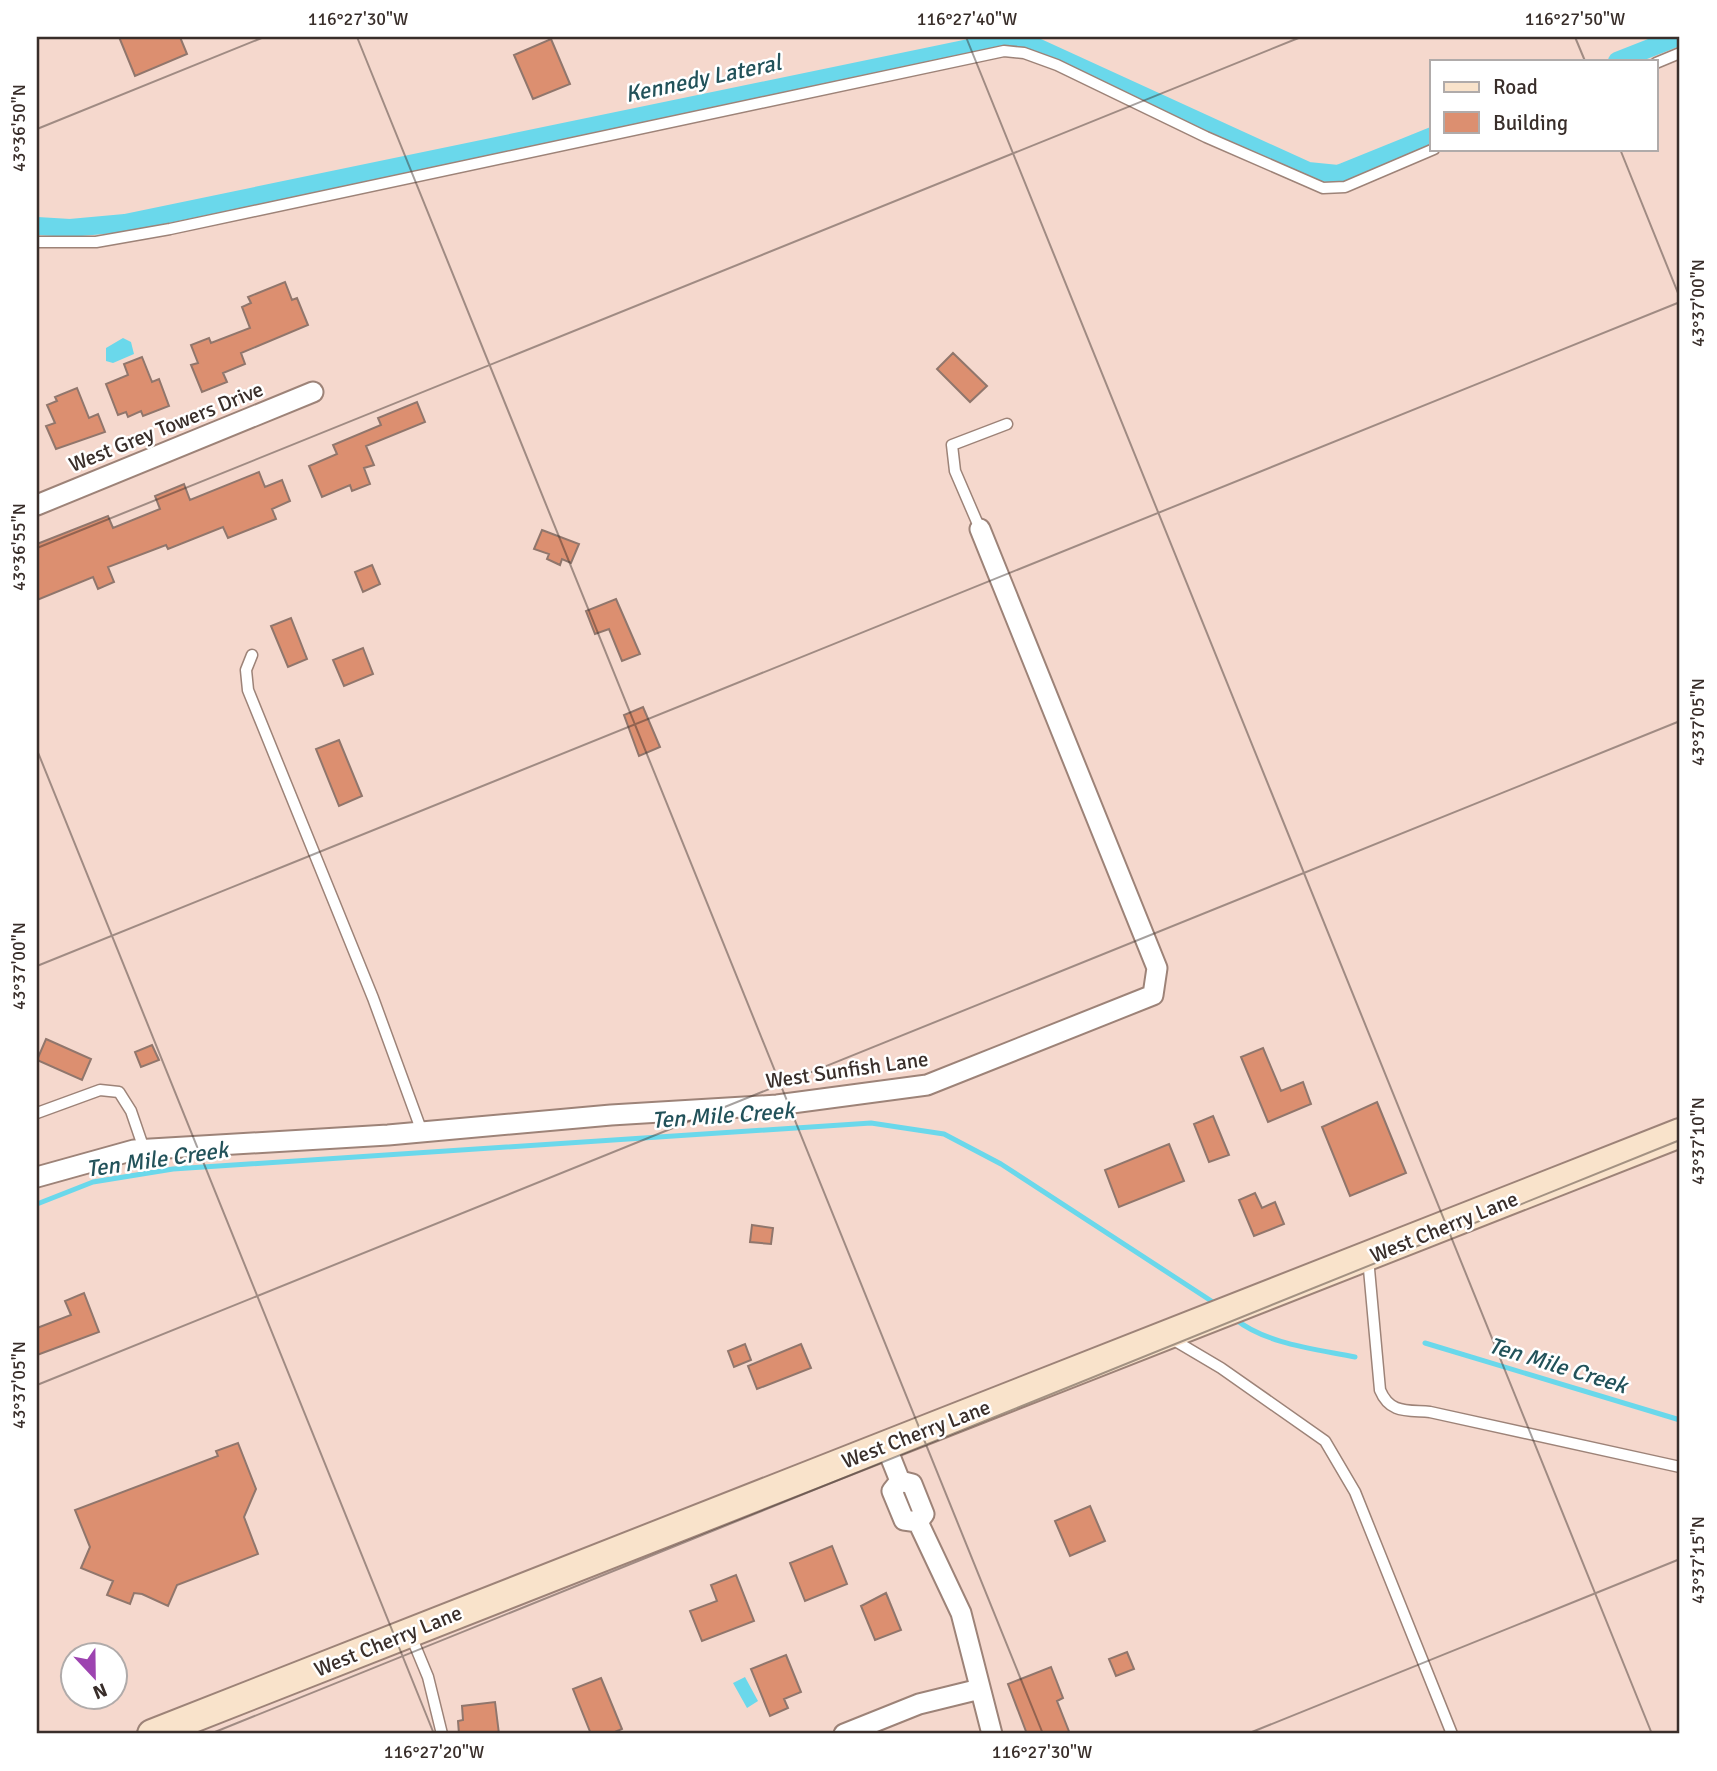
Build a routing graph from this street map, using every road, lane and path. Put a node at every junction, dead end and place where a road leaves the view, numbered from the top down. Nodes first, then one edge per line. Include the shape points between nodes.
1 (1680, 52) edge
2 (1658, 62) edge
3 (1432, 150) edge
4 (37, 242) edge
5 (313, 392) dead end
6 (1007, 424) dead end
7 (37, 505) edge
8 (980, 529) joint
9 (252, 654) dead end
10 (37, 1113) edge
11 (422, 1132) junction
12 (1680, 1133) edge
13 (144, 1149) junction
14 (37, 1177) edge
15 (1368, 1258) junction
16 (1181, 1332) junction
17 (886, 1446) junction
18 (1680, 1467) edge
19 (409, 1633) junction
20 (980, 1689) junction
21 (152, 1734) edge
22 (442, 1734) edge
23 (844, 1734) edge
24 (992, 1734) edge
25 (1452, 1734) edge

1 - 2 lane
3 - 4 lane via 1345,187 1322,188 1057,65 1004,51 170,229 96,242
5 - 7 street, West Grey Towers Drive
6 - 8 lane via 952,446 955,471
8 - 11 street, West Sunfish Lane via 1157,968 1153,995 927,1085 777,1105
9 - 11 lane via 246,670 248,690
10 - 13 lane via 100,1090 120,1092
11 - 13 street, West Sunfish Lane
12 - 15 main road, West Cherry Lane
13 - 14 street, West Sunfish Lane
15 - 16 main road, West Cherry Lane
15 - 18 lane via 1380,1390 1394,1410 1430,1412
16 - 17 main road, West Cherry Lane
16 - 25 lane via 1231,1376 1325,1441 1355,1492
17 - 19 main road, West Cherry Lane
17 - 20 street via 900,1481 912,1484 924,1514 918,1522 961,1613
19 - 21 main road, West Cherry Lane
19 - 22 lane via 428,1677
20 - 23 street via 919,1704
20 - 24 street

